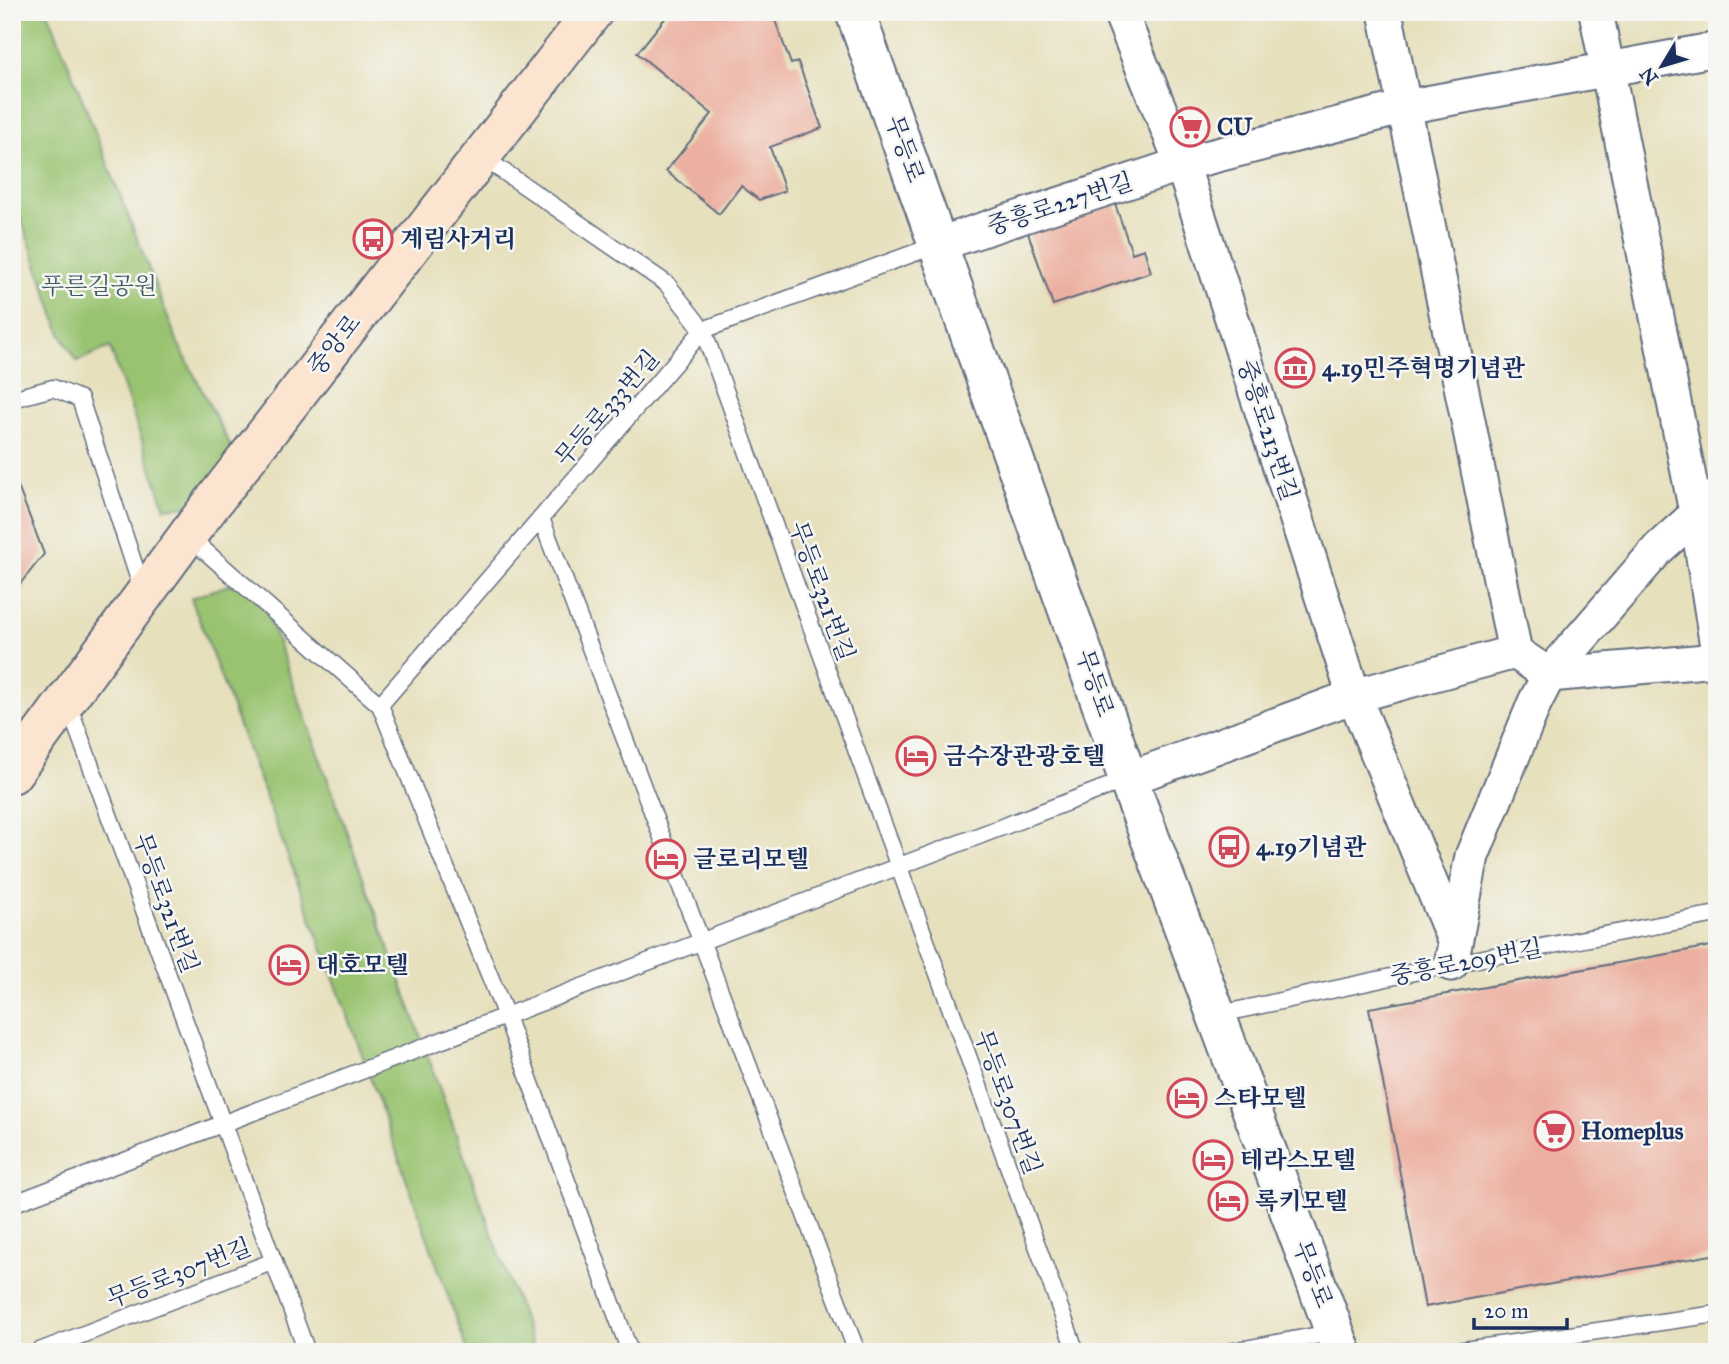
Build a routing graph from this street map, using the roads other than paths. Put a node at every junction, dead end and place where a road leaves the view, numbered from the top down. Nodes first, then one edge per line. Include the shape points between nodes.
1 (593, 12) edge
2 (855, 12) edge
3 (1120, 12) edge
4 (1385, 12) edge
5 (1596, 12) edge
6 (1717, 49) edge
7 (1606, 70) junction
8 (1405, 107) junction
9 (481, 156) junction
10 (1182, 164) junction
11 (939, 244) junction
12 (703, 330) junction
13 (12, 400) edge
14 (1706, 504) edge
15 (541, 518) junction
16 (188, 536) junction
17 (144, 594) junction
18 (1717, 647) edge
19 (1516, 652) junction
20 (1717, 660) edge
21 (1549, 675) junction
22 (1354, 696) junction
23 (66, 699) junction
24 (380, 705) junction
25 (12, 774) edge
26 (1128, 779) junction
27 (897, 867) junction
28 (1717, 914) edge
29 (701, 942) junction
30 (1453, 952) junction
31 (1216, 1015) junction
32 (506, 1016) junction
33 (224, 1124) junction
34 (12, 1204) edge
35 (274, 1261) junction
36 (1717, 1314) edge
37 (1338, 1342) edge
38 (37, 1352) edge
39 (307, 1352) edge
40 (630, 1352) edge
41 (857, 1352) edge
42 (1076, 1352) edge
43 (1229, 1352) edge
44 (1450, 1352) edge

1 - 9 main road, 중앙로
2 - 11 street, 무등로
3 - 10 street
4 - 8 street
5 - 7 street
6 - 7 street, 중흥로227번길
7 - 8 street, 중흥로227번길
7 - 14 street
8 - 10 street, 중흥로227번길
8 - 19 street
9 - 12 lane via 667,284
9 - 16 main road, 중앙로
10 - 11 street, 중흥로227번길
10 - 22 street, 중흥로213번길
11 - 12 lane, 무등로333번길
11 - 26 street, 무등로
12 - 15 lane, 무등로333번길
12 - 27 lane, 무등로321번길
13 - 17 lane via 53,388 80,399
14 - 18 street
14 - 21 street via 1650,557
15 - 24 lane, 무등로333번길
15 - 29 lane
16 - 17 main road, 중앙로
16 - 24 lane
17 - 23 main road, 중앙로
19 - 21 street
19 - 22 street
20 - 21 street
21 - 30 street via 1472,856
22 - 26 street
22 - 30 street, 중흥로209번길
23 - 25 main road, 중앙로
23 - 33 lane, 무등로321번길
24 - 32 lane
26 - 27 lane
26 - 31 street, 무등로
27 - 29 lane
27 - 42 lane, 무등로307번길
28 - 30 lane, 중흥로209번길
29 - 32 lane
29 - 41 lane
30 - 31 lane, 중흥로209번길
31 - 37 street, 무등로
32 - 33 lane
32 - 40 lane
33 - 34 lane
33 - 35 lane, 무등로307번길
35 - 38 lane, 무등로307번길
35 - 39 lane, 무등로307번길
36 - 44 lane
37 - 43 lane

